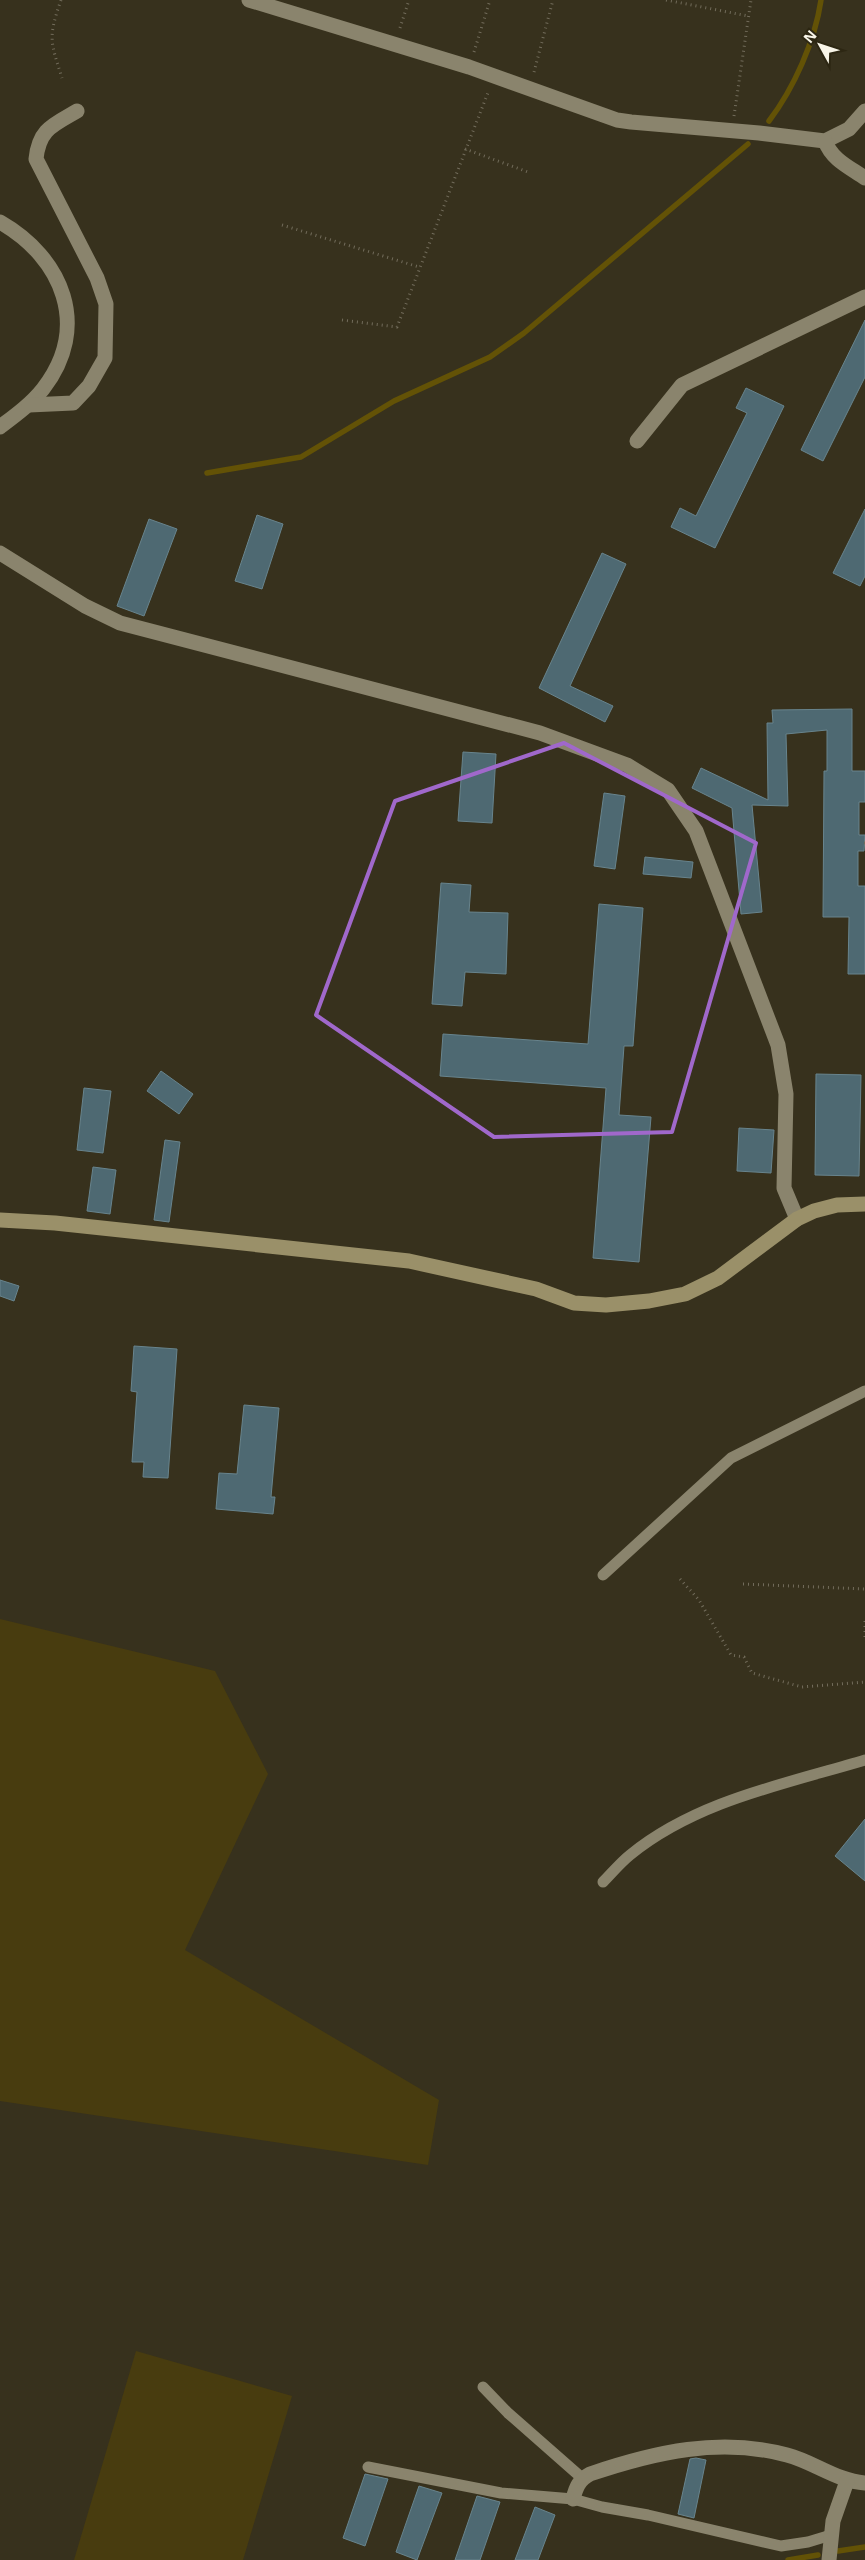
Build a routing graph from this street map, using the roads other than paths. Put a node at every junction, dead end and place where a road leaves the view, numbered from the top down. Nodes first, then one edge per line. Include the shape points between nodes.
1 (249, 0) edge
2 (77, 112) dead end
3 (865, 112) edge
4 (825, 141) junction
5 (865, 178) edge
6 (0, 222) edge
7 (865, 297) edge
8 (29, 405) junction
9 (0, 427) edge
10 (637, 442) dead end
11 (0, 553) edge
12 (865, 1204) edge
13 (797, 1219) junction
14 (0, 1220) edge
15 (865, 1392) edge
16 (603, 1575) dead end
17 (865, 1760) edge
18 (603, 1882) dead end
19 (483, 2387) dead end
20 (368, 2467) dead end
21 (582, 2478) junction
22 (847, 2481) junction
23 (865, 2483) edge
24 (573, 2499) junction
25 (831, 2535) junction
26 (829, 2560) edge

1 - 4 street via 469,67 617,120
2 - 8 street via 51,126 37,143 36,159 98,278 106,304 105,358 89,386 73,403
3 - 4 street via 849,129
4 - 5 street via 829,152
6 - 8 street via 17,232 44,258 54,272 67,311 68,326 61,356 48,382
7 - 10 street via 682,385
8 - 9 street
11 - 13 street via 85,606 120,623 540,733 627,765 668,790 696,831 778,1045 786,1094 784,1188
12 - 13 street via 837,1205
13 - 14 street via 739,1264 701,1287 685,1294 606,1306 574,1303 536,1289 408,1261
15 - 16 lane via 732,1458
17 - 18 lane via 694,1814 643,1844
19 - 21 lane
20 - 24 lane via 501,2493
21 - 22 street via 649,2456 697,2447 724,2446 786,2454 822,2467
21 - 24 street
22 - 23 street
22 - 25 street
24 - 25 lane via 782,2546
25 - 26 street

